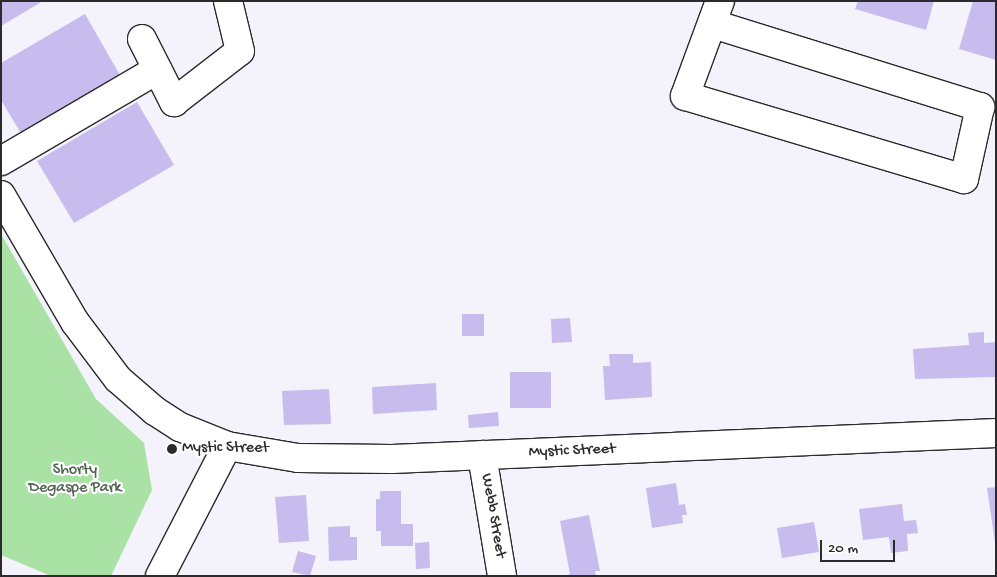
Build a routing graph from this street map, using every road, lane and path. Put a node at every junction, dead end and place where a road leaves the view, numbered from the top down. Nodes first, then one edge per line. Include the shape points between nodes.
1 (228, 1) edge
2 (717, 13) edge
3 (142, 39) dead end
4 (157, 70) junction
5 (1, 161) edge
6 (1, 195) edge
7 (996, 433) edge
8 (227, 446) junction
9 (482, 455) junction
10 (160, 576) edge
11 (502, 576) edge

1 - 4 street via 240,51 174,102
2 - 2 street via 980,108 964,179 685,96
3 - 4 street
4 - 5 street
6 - 8 street, Mystic Street via 75,322 118,379 155,411 180,427
7 - 9 street, Mystic Street
8 - 9 street, Mystic Street via 264,454 342,460
8 - 10 street
9 - 11 street, Webb Street

